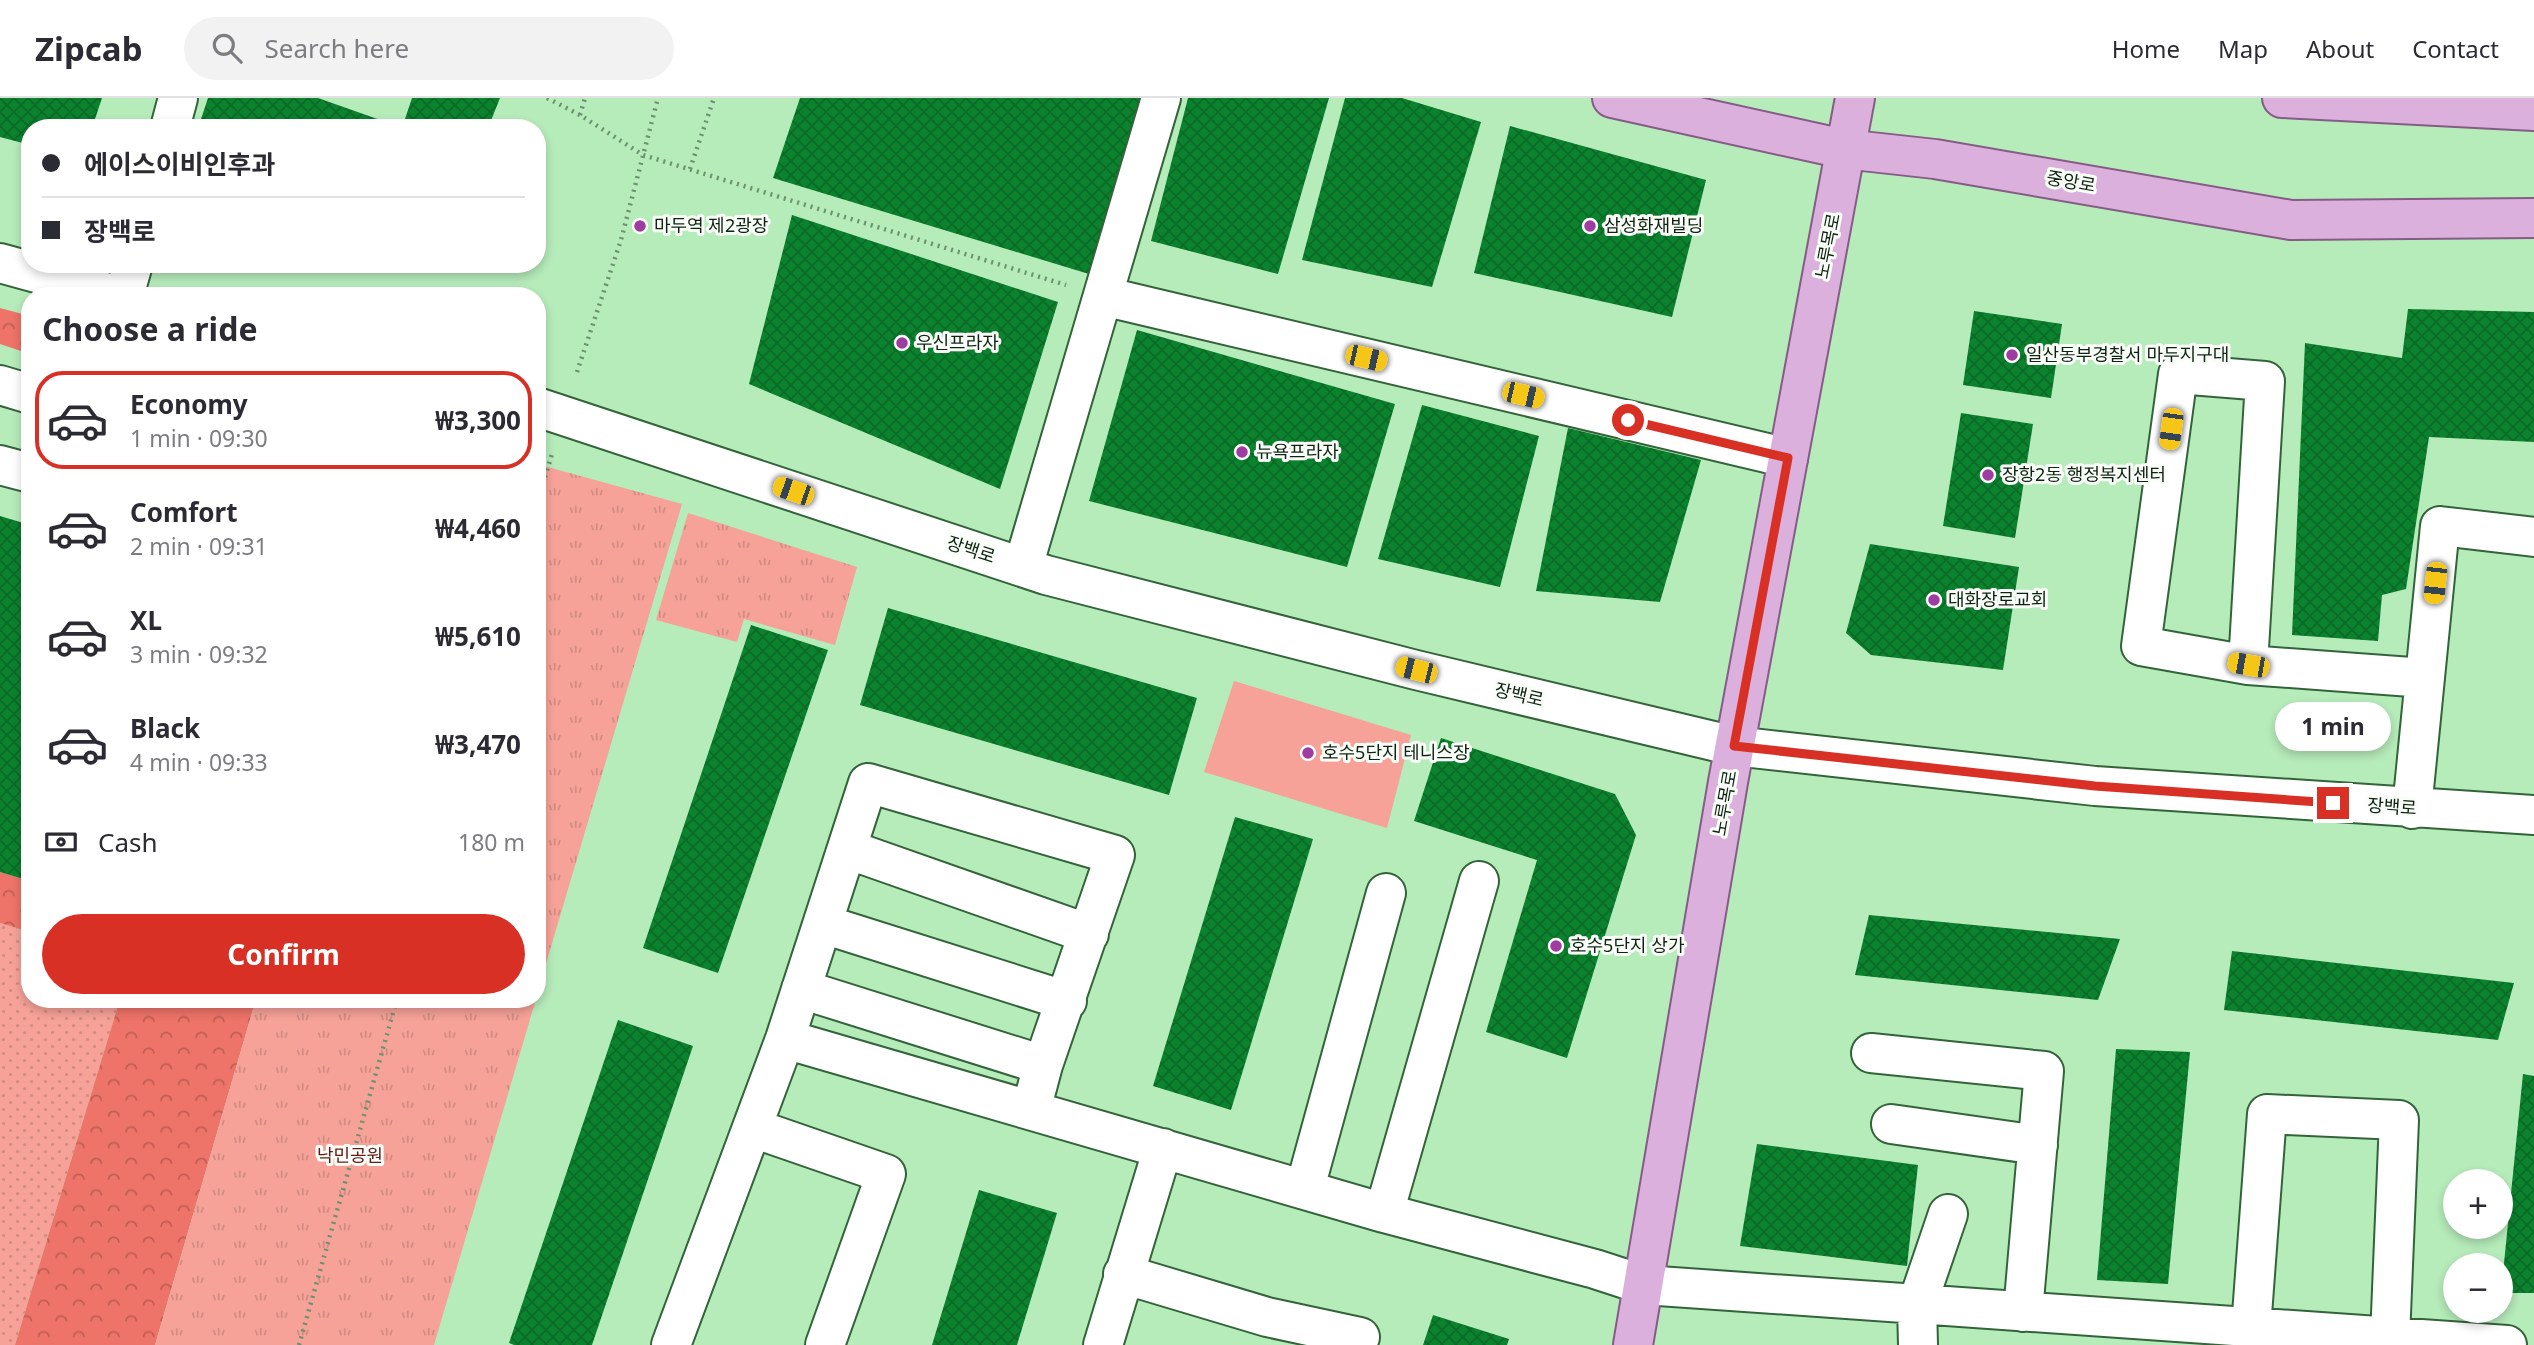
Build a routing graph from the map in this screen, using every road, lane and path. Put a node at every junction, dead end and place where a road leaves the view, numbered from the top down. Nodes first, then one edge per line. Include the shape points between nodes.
1 (178, 98) edge
2 (547, 98) edge
3 (585, 98) edge
4 (658, 98) edge
5 (714, 98) edge
6 (1161, 98) edge
7 (1612, 98) edge
8 (1855, 98) edge
9 (2282, 98) edge
10 (2534, 111) edge
11 (580, 115) junction
12 (172, 119) edge
13 (1844, 149) junction
14 (643, 155) junction
15 (690, 169) junction
16 (2534, 218) edge
17 (0, 263) edge
18 (21, 269) edge
19 (37, 273) edge
20 (89, 287) edge
21 (1103, 296) junction
22 (577, 372) dead end
23 (0, 385) edge
24 (21, 391) edge
25 (546, 410) edge
26 (552, 453) dead end
27 (1788, 458) junction
28 (0, 465) edge
29 (21, 471) edge
30 (546, 473) edge
31 (2534, 537) edge
32 (1023, 567) junction
33 (2248, 665) junction
34 (2426, 678) junction
35 (1734, 746) junction
36 (2412, 809) junction
37 (2534, 815) edge
38 (847, 849) junction
39 (1479, 881) dead end
40 (1386, 893) dead end
41 (822, 924) junction
42 (1089, 934) junction
43 (801, 989) junction
44 (1067, 1001) junction
45 (394, 1008) edge
46 (785, 1039) junction
47 (1871, 1053) dead end
48 (1043, 1065) junction
49 (1031, 1110) junction
50 (1891, 1124) dead end
51 (753, 1128) junction
52 (2038, 1145) junction
53 (1163, 1148) junction
54 (1305, 1188) junction
55 (1384, 1213) junction
56 (1948, 1214) dead end
57 (1124, 1275) junction
58 (1644, 1285) junction
59 (1917, 1305) junction
60 (2023, 1312) junction
61 (2251, 1328) junction
62 (1263, 1331) edge
63 (1360, 1337) dead end
64 (2291, 1338) edge
65 (2389, 1338) junction
66 (2462, 1344) edge
67 (299, 1345) edge
68 (671, 1345) edge
69 (825, 1345) edge
70 (1103, 1345) edge
71 (1633, 1345) edge
72 (1918, 1345) edge
73 (2507, 1345) edge

1 - 12 street
2 - 11 path
3 - 11 path
4 - 14 path
5 - 15 path
6 - 21 street
7 - 13 main road, 중앙로
8 - 13 main road, 노루목로
9 - 10 main road
11 - 14 path
13 - 16 main road, 중앙로 via 1935,159 2291,220
13 - 27 main road, 노루목로
14 - 15 path
14 - 22 path via 621,240
15 - 21 path
17 - 18 street
19 - 20 street
21 - 27 street
21 - 32 street
23 - 24 street
25 - 32 street, 장백로
26 - 30 path
27 - 35 main road, 노루목로
28 - 29 street
31 - 34 street via 2440,526
32 - 35 street, 장백로 via 1416,670
33 - 33 street via 2141,646 2178,374 2265,381
33 - 34 street
34 - 36 street
35 - 36 street, 장백로 via 2095,786
35 - 58 main road, 노루목로
36 - 37 street, 장백로
38 - 41 street
38 - 42 street
38 - 42 street via 868,783 1115,855
39 - 55 street
40 - 54 street
41 - 43 street
41 - 44 street
42 - 44 street
43 - 46 street
43 - 48 street
44 - 48 street
45 - 67 path
46 - 49 street
46 - 51 street
47 - 52 street via 2044,1071
48 - 49 street
49 - 53 street
50 - 52 street
51 - 68 street
51 - 69 street via 886,1174
52 - 60 street
53 - 54 street
53 - 57 street
54 - 55 street
55 - 58 street
56 - 59 street
57 - 62 street
57 - 70 street
58 - 59 street
58 - 71 main road, 노루목로
59 - 60 street
59 - 72 street
60 - 61 street
61 - 64 street
61 - 65 street via 2267,1114 2399,1121
62 - 63 street
64 - 65 street
65 - 66 street
66 - 73 street

